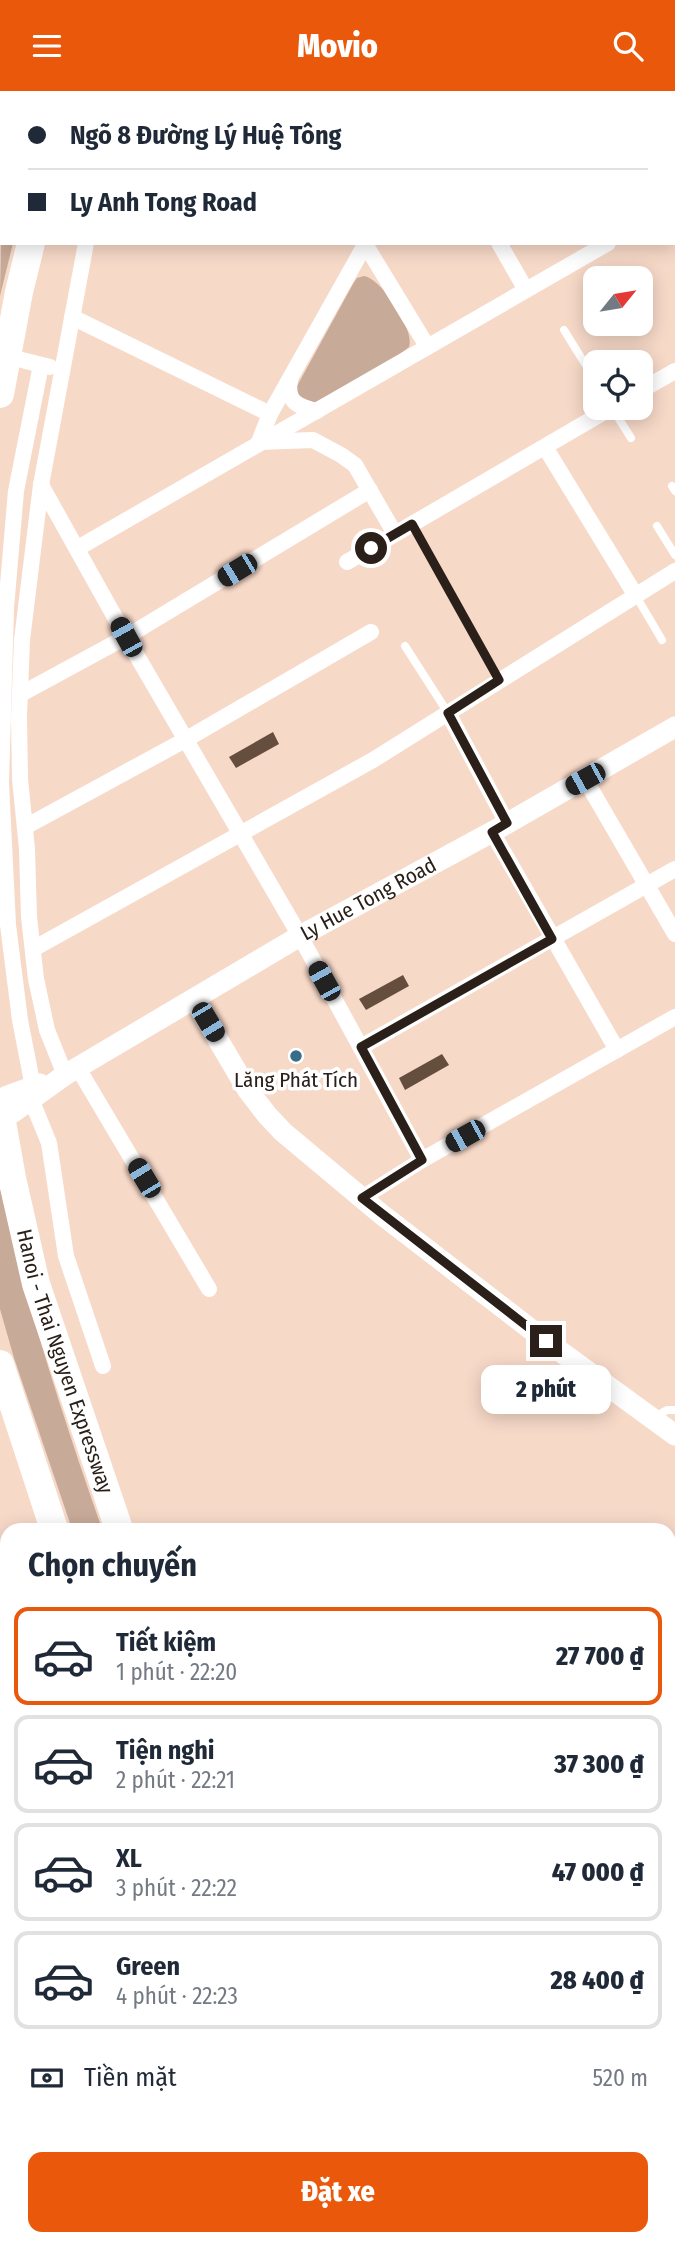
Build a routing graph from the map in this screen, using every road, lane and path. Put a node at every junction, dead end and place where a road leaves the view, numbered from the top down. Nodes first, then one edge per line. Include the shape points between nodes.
1 (31, 245) edge
2 (86, 245) edge
3 (364, 245) edge
4 (366, 245) edge
5 (500, 245) edge
6 (605, 245) edge
7 (526, 290) junction
8 (72, 317) junction
9 (565, 330) dead end
10 (427, 346) junction
11 (22, 360) dead end
12 (583, 360) edge
13 (41, 365) junction
14 (63, 370) junction
15 (675, 371) edge
16 (291, 377) junction
17 (653, 384) edge
18 (0, 394) edge
19 (317, 411) junction
20 (270, 414) junction
21 (591, 420) edge
22 (620, 420) edge
23 (631, 438) dead end
24 (259, 442) junction
25 (545, 447) junction
26 (41, 485) junction
27 (370, 490) junction
28 (412, 524) junction
29 (657, 526) dead end
30 (395, 534) junction
31 (78, 548) junction
32 (675, 555) edge
33 (347, 562) dead end
34 (675, 571) edge
35 (636, 596) junction
36 (371, 632) dead end
37 (126, 637) junction
38 (662, 640) dead end
39 (405, 646) dead end
40 (499, 680) junction
41 (21, 694) junction
42 (448, 713) junction
43 (675, 727) edge
44 (186, 740) junction
45 (585, 779) junction
46 (25, 827) junction
47 (499, 828) junction
48 (240, 836) junction
49 (675, 869) edge
50 (647, 885) junction
51 (675, 934) edge
52 (300, 936) junction
53 (552, 939) junction
54 (33, 950) junction
55 (194, 999) junction
56 (675, 1017) edge
57 (361, 1047) junction
58 (617, 1050) junction
59 (71, 1071) junction
60 (32, 1093) junction
61 (6, 1106) edge
62 (422, 1160) junction
63 (362, 1198) junction
64 (209, 1289) dead end
65 (0, 1364) edge
66 (103, 1366) dead end
67 (675, 1410) edge
68 (653, 1419) junction
69 (675, 1434) edge
70 (52, 1523) edge
71 (116, 1523) edge

1 - 18 highway
2 - 8 street
3 - 16 street
4 - 10 street
5 - 7 street
6 - 7 street
7 - 10 street
8 - 14 street
8 - 20 street
9 - 12 lane
10 - 19 street
11 - 13 street
13 - 14 street
13 - 60 street via 16,491 6,608 1,783 8,925
14 - 26 street
15 - 17 street
16 - 19 street via 292,401
16 - 20 street
19 - 24 street
20 - 24 street
21 - 25 street
22 - 23 lane
24 - 27 street via 313,440 355,465
24 - 31 street
25 - 28 street
25 - 35 street
26 - 31 street
26 - 41 street via 22,640
27 - 30 street
27 - 37 street
28 - 30 street
28 - 40 lane
29 - 32 lane
30 - 33 street
31 - 37 street
34 - 35 street
35 - 38 lane
35 - 40 street
36 - 44 street
37 - 41 street
37 - 44 street
39 - 42 lane
40 - 42 street
41 - 46 street via 20,779
42 - 47 street
42 - 48 street
43 - 45 main road, Ly Hue Tong Road
44 - 46 street
44 - 48 street
45 - 47 main road, Ly Hue Tong Road
45 - 50 street
46 - 54 street
47 - 52 main road, Ly Hue Tong Road
47 - 53 street
48 - 52 street
48 - 54 street
49 - 50 street
50 - 51 street
50 - 53 street
52 - 55 main road, Ly Hue Tong Road
52 - 57 street
53 - 57 street
53 - 58 street
54 - 59 street via 47,1030
55 - 59 main road, Ly Hue Tong Road
55 - 63 main road via 267,1115
56 - 58 street
57 - 62 street
58 - 62 street
59 - 60 main road, Ly Hue Tong Road
59 - 64 street
60 - 61 main road, Ly Hue Tong Road
60 - 66 street via 49,1143 66,1257
61 - 71 highway, Hanoi - Thai Nguyen Expressway via 12,1178 36,1284
62 - 63 street
63 - 68 main road
65 - 70 highway
67 - 68 lane
68 - 69 main road

